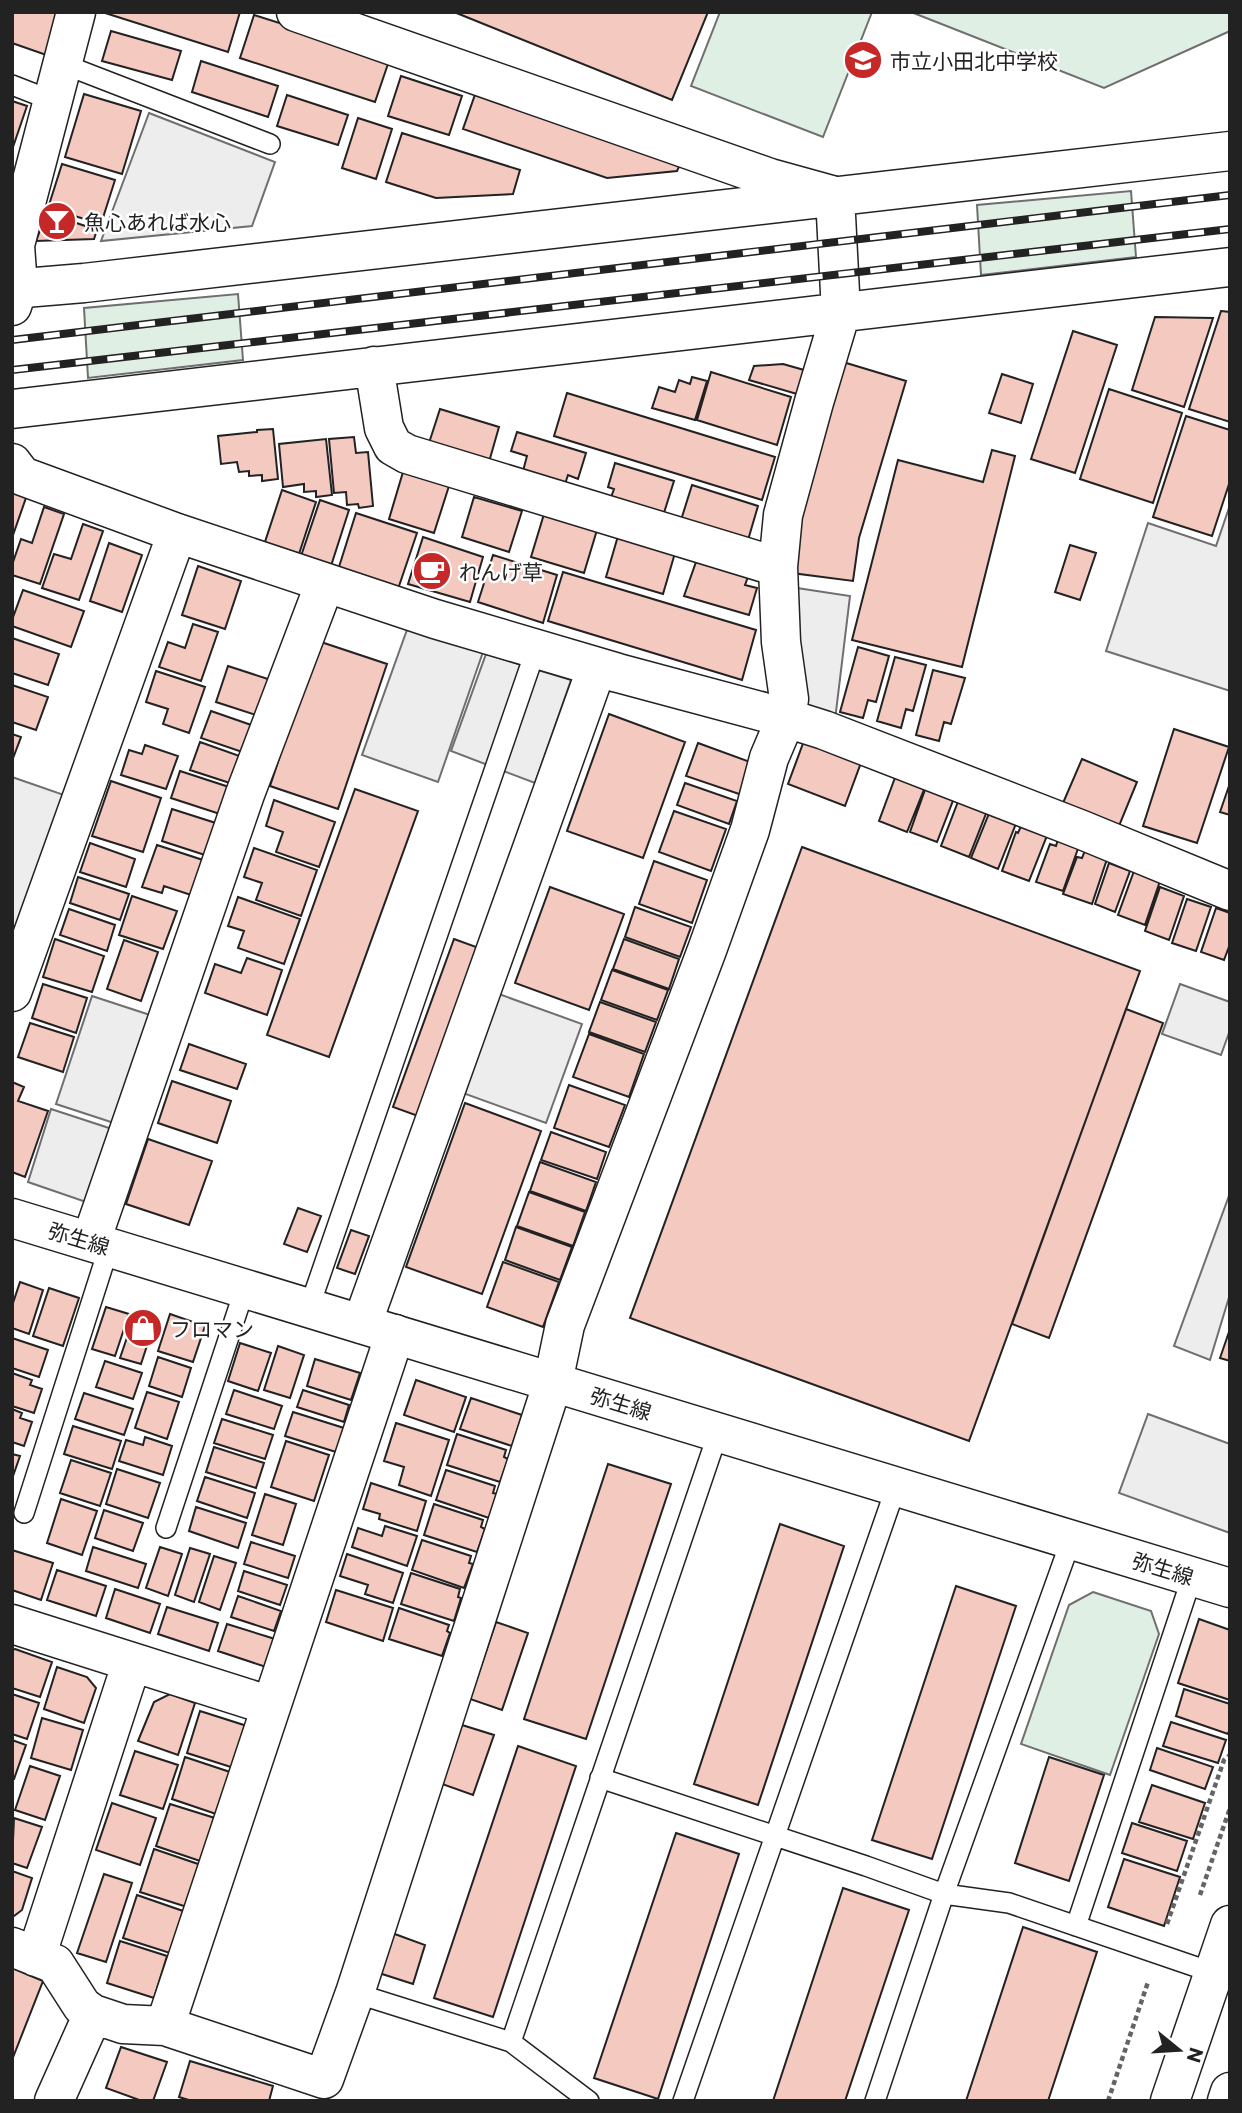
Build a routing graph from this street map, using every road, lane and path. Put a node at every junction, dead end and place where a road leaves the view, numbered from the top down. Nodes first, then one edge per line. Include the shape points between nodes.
1 (76, 12) edge
2 (296, 12) edge
3 (62, 64) junction
4 (12, 85) edge
5 (53, 101) junction
6 (270, 144) dead end
7 (1230, 151) edge
8 (835, 197) junction
9 (19, 204) edge
10 (1230, 267) edge
11 (14, 294) edge
12 (841, 312) junction
13 (374, 366) junction
14 (12, 409) edge
15 (12, 463) edge
16 (177, 533) junction
17 (778, 567) junction
18 (324, 583) junction
19 (536, 649) junction
20 (597, 667) junction
21 (786, 718) junction
22 (1230, 891) edge
23 (12, 992) edge
24 (12, 1218) edge
25 (100, 1244) junction
26 (245, 1288) junction
27 (309, 1308) junction
28 (379, 1329) junction
29 (552, 1382) junction
30 (718, 1433) junction
31 (896, 1487) junction
32 (24, 1513) dead end
33 (166, 1528) dead end
34 (1071, 1540) junction
35 (1192, 1577) junction
36 (1230, 1588) edge
37 (12, 1624) edge
38 (132, 1662) junction
39 (271, 1706) junction
40 (600, 1778) junction
41 (775, 1836) junction
42 (944, 1895) junction
43 (1076, 1926) junction
44 (1230, 1926) edge
45 (24, 1952) edge
46 (1214, 1973) junction
47 (355, 1993) junction
48 (93, 2014) junction
49 (165, 2026) junction
50 (510, 2042) junction
51 (1230, 2092) edge
52 (54, 2101) edge
53 (589, 2101) edge
54 (683, 2101) edge
55 (875, 2101) edge
56 (1170, 2101) edge
57 (1227, 2101) edge

1 - 3 street
2 - 8 street
3 - 5 street
3 - 6 lane
4 - 5 lane
5 - 9 street
7 - 8 street
8 - 11 street
8 - 12 street
9 - 11 street
10 - 12 street
12 - 13 street
12 - 17 street via 783,515
13 - 14 street
13 - 17 street via 384,428 393,446 407,454
15 - 16 street via 22,476
16 - 18 street
16 - 23 street
17 - 21 street via 789,699
18 - 19 street
18 - 25 street via 245,794
19 - 20 street
19 - 27 lane
20 - 21 street
20 - 28 street
21 - 22 street
21 - 29 street via 769,758 750,830 565,1325
24 - 25 street, 弥生線
25 - 26 street, 弥生線
25 - 32 lane
26 - 27 street, 弥生線
26 - 33 lane
27 - 28 street, 弥生線
28 - 29 street, 弥生線
28 - 39 street
29 - 30 street, 弥生線
29 - 47 street
30 - 31 street, 弥生線
30 - 40 lane
31 - 34 street, 弥生線
31 - 41 lane
34 - 35 street, 弥生線
34 - 42 lane
35 - 36 street, 弥生線
35 - 43 lane
37 - 38 street
38 - 39 street
38 - 45 street
39 - 49 street
40 - 41 lane
40 - 50 lane
41 - 42 lane
41 - 54 lane
42 - 43 lane via 1009,1903
42 - 55 lane
43 - 46 lane
44 - 46 street
45 - 48 street via 55,1964 82,2006
46 - 56 street
47 - 49 street via 324,2079
47 - 50 lane
48 - 49 street via 123,2024
48 - 52 street
50 - 53 lane
51 - 57 street

